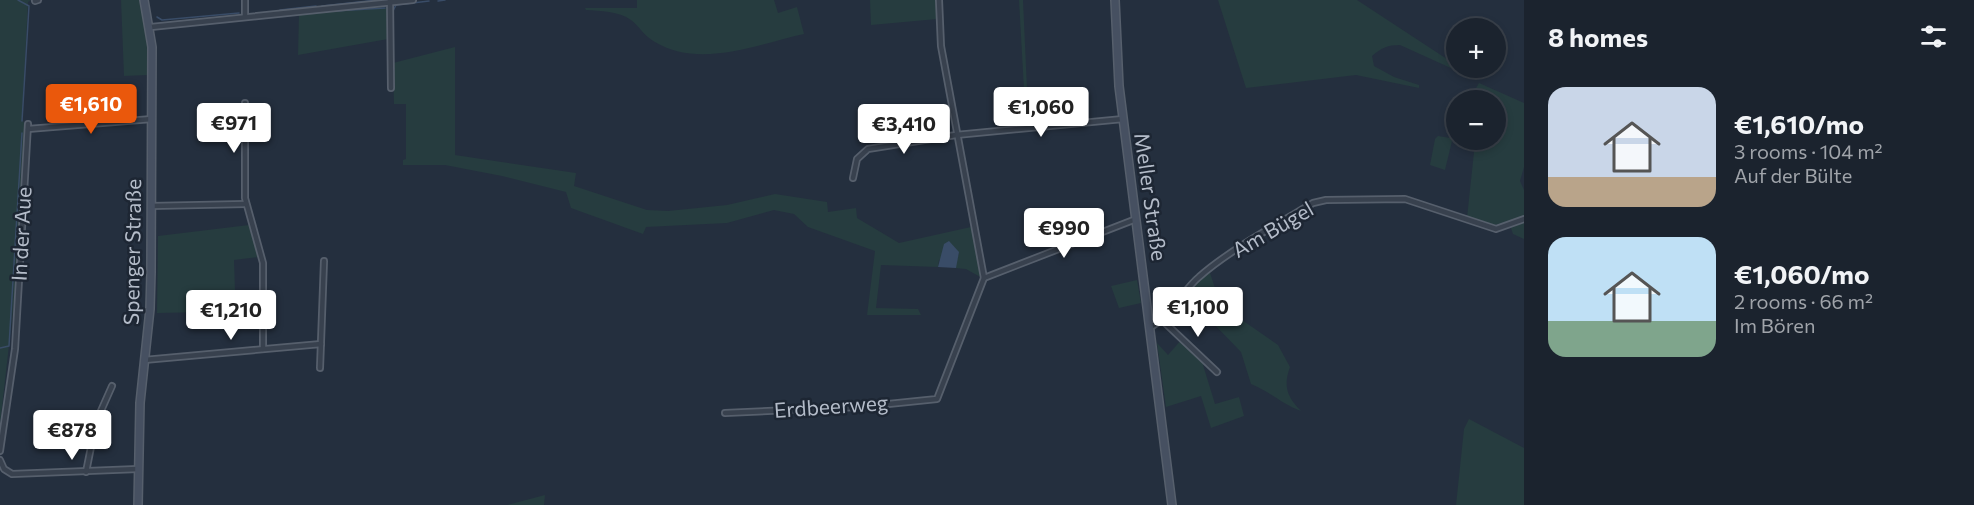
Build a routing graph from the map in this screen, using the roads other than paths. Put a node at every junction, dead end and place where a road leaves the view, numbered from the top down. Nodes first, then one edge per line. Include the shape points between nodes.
1 (144, 0) edge
2 (245, 0) edge
3 (413, 0) edge
4 (939, 0) edge
5 (1115, 0) edge
6 (390, 1) edge
7 (245, 16) junction
8 (151, 27) junction
9 (391, 88) dead end
10 (245, 103) dead end
11 (152, 118) junction
12 (1123, 119) junction
13 (956, 135) junction
14 (853, 178) dead end
15 (246, 204) junction
16 (151, 206) junction
17 (1136, 219) junction
18 (1524, 219) edge
19 (324, 261) dead end
20 (984, 278) junction
21 (1162, 320) junction
22 (1150, 327) junction
23 (321, 344) junction
24 (263, 349) junction
25 (144, 360) junction
26 (320, 368) dead end
27 (1217, 372) dead end
28 (112, 386) dead end
29 (725, 413) dead end
30 (0, 451) edge
31 (0, 460) edge
32 (138, 468) junction
33 (86, 472) junction
34 (138, 505) edge
35 (1172, 505) edge

1 - 8 main road, Spenger Straße
2 - 7 street
3 - 6 street
4 - 13 street via 941,46
5 - 12 main road, Meller Straße via 1115,54
6 - 7 street
6 - 9 street
7 - 8 street
8 - 11 main road, Spenger Straße
10 - 15 street
11 - 16 main road, Spenger Straße
11 - 30 street, In der Aue via 28,126 15,349
12 - 13 street
12 - 17 main road, Meller Straße
13 - 14 street via 868,149 857,159
13 - 20 street
15 - 16 street
15 - 24 street via 263,263
16 - 25 main road, Spenger Straße via 150,309
17 - 20 street
17 - 22 main road, Meller Straße
18 - 21 street, Am Bügel via 1496,230 1405,199 1313,203 1203,273
19 - 23 street
20 - 29 street, Erdbeerweg via 937,399
21 - 22 street, Am Bügel
21 - 27 street
22 - 35 main road, Meller Straße
23 - 24 street
23 - 26 street
24 - 25 street
25 - 32 main road, Spenger Straße
28 - 33 street via 96,422
31 - 33 street via 12,474
32 - 33 street
32 - 34 main road, Spenger Straße

